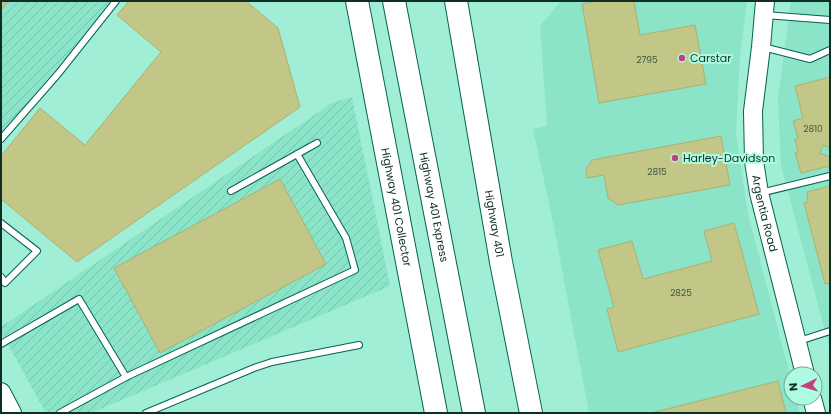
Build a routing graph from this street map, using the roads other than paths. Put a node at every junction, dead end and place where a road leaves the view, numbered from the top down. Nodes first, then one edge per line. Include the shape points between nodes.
1 (116, 1) edge
2 (357, 1) edge
3 (394, 1) edge
4 (451, 1) edge
5 (456, 1) edge
6 (764, 8) edge
7 (830, 20) edge
8 (462, 34) junction
9 (761, 47) junction
10 (830, 50) edge
11 (1, 139) edge
12 (317, 143) dead end
13 (297, 154) junction
14 (830, 176) edge
15 (231, 191) dead end
16 (759, 193) junction
17 (1, 223) edge
18 (1, 277) edge
19 (830, 331) edge
20 (797, 341) junction
21 (1, 344) edge
22 (359, 345) dead end
23 (803, 366) edge
24 (126, 377) junction
25 (1, 392) edge
26 (12, 413) edge
27 (60, 413) edge
28 (146, 413) edge
29 (436, 413) edge
30 (474, 413) edge
31 (531, 413) edge

1 - 11 lane via 58,74
2 - 29 highway, Highway 401 Collector
3 - 30 highway, Highway 401 Express
4 - 8 highway
5 - 8 highway
6 - 7 lane
6 - 9 street, Argentia Road
8 - 31 highway, Highway 401 via 500,262
9 - 10 lane via 810,59
9 - 16 street, Argentia Road via 753,111 754,161
12 - 13 lane
13 - 15 lane
13 - 24 lane via 346,238 355,270
14 - 16 lane
16 - 20 street, Argentia Road
17 - 18 lane via 37,251 5,283
19 - 20 lane
20 - 23 street, Argentia Road
21 - 24 lane via 79,299
22 - 28 lane via 272,362
24 - 27 lane
25 - 26 street

